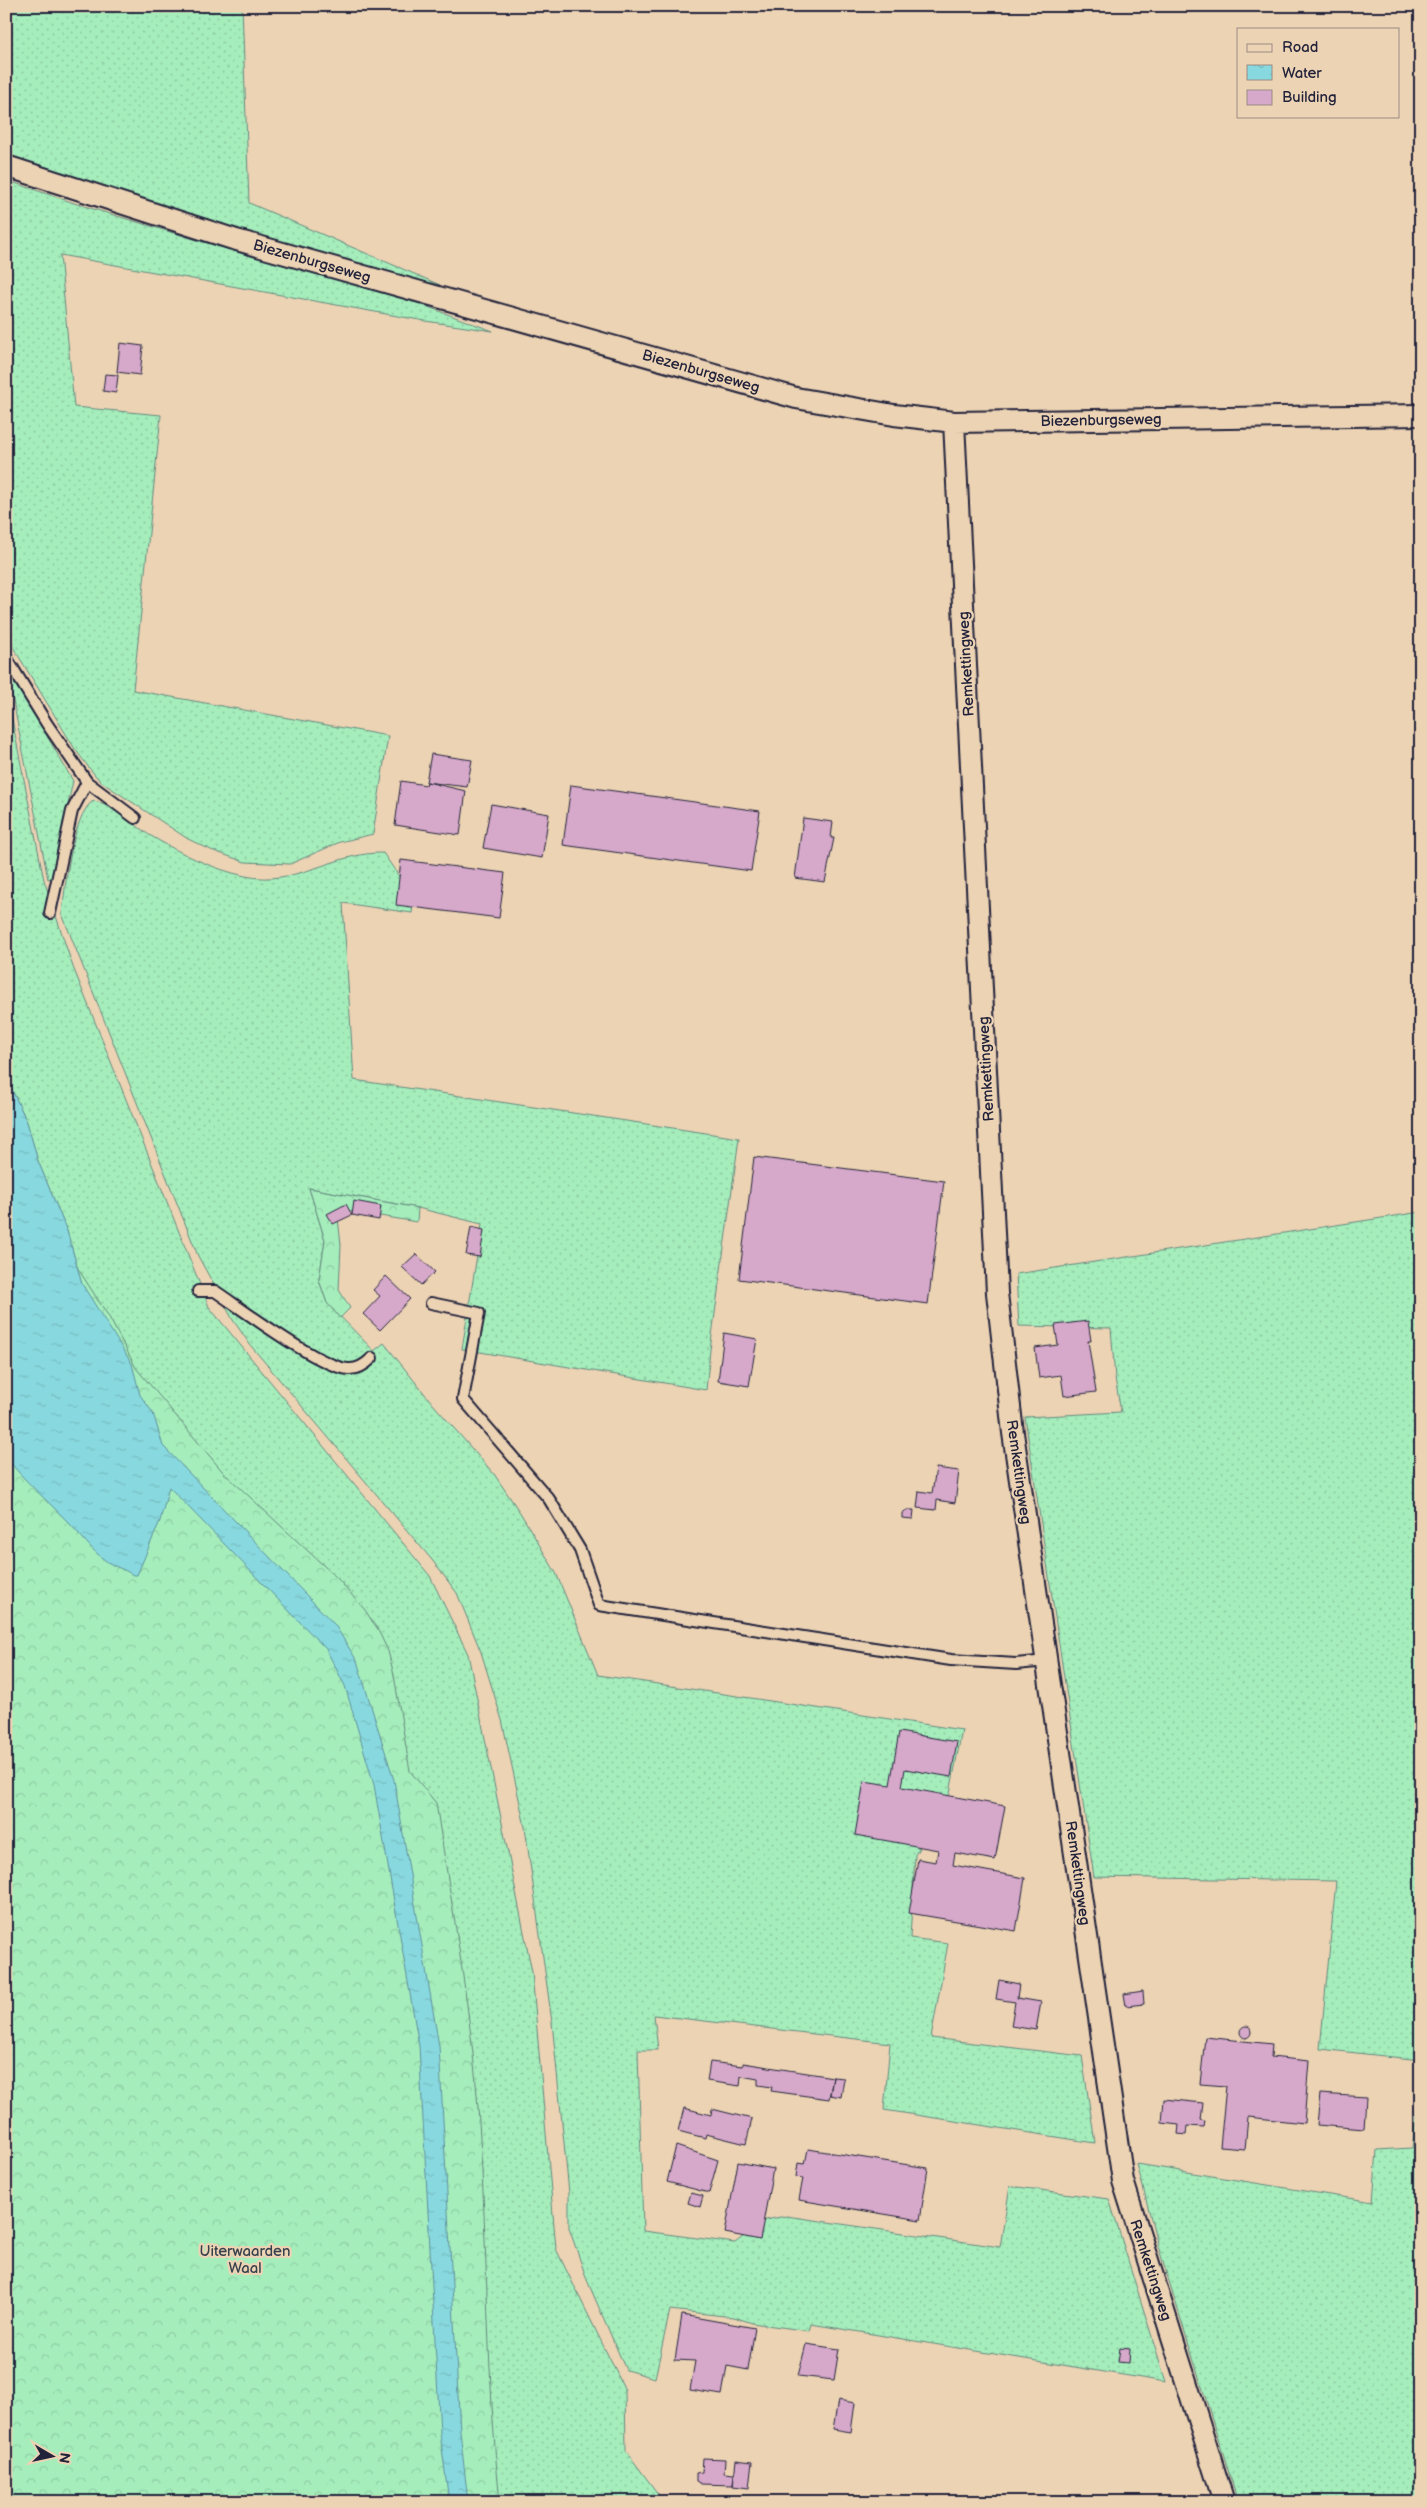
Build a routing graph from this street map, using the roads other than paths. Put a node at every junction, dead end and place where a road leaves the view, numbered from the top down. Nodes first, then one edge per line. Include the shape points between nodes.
1 (6, 166) edge
2 (1421, 415) edge
3 (954, 422) junction
4 (6, 657) edge
5 (87, 782) junction
6 (135, 818) dead end
7 (50, 913) dead end
8 (198, 1291) dead end
9 (431, 1303) dead end
10 (372, 1358) dead end
11 (1047, 1662) junction
12 (1224, 2502) edge

1 - 3 street, Biezenburgseweg via 233,239 796,398
2 - 3 street, Biezenburgseweg
3 - 11 street, Remkettingweg via 997,1293 1013,1433
4 - 5 lane
5 - 6 lane
5 - 7 lane via 72,811
8 - 10 lane via 215,1291 309,1353 336,1367 350,1370 362,1367
9 - 11 lane via 479,1313 463,1399 548,1500 580,1550 600,1605 951,1660 1016,1664
11 - 12 street, Remkettingweg via 1123,2181

